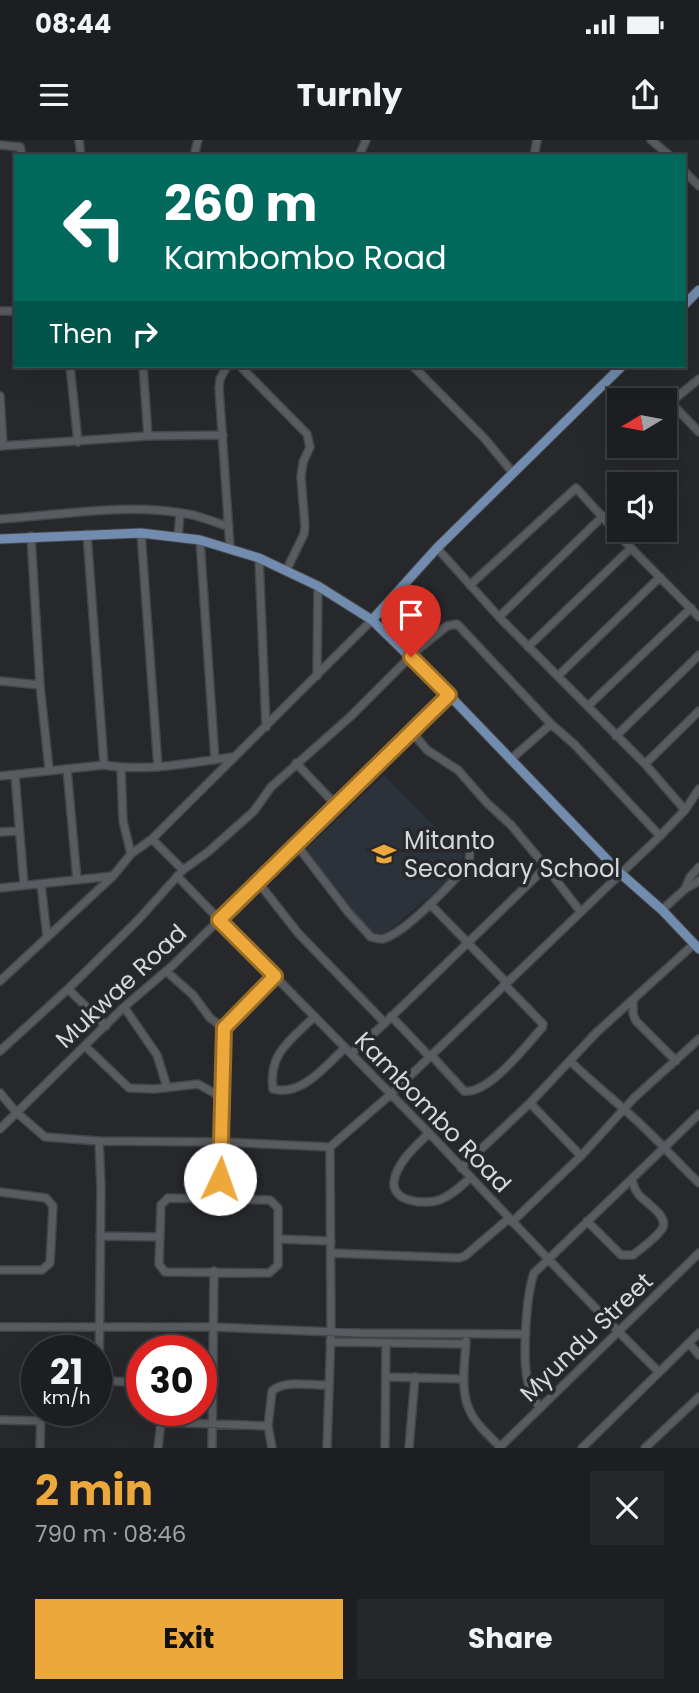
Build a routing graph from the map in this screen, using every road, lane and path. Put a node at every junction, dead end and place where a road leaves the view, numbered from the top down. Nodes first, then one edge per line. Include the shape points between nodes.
1 (651, 140) edge
2 (0, 145) edge
3 (22, 154) edge
4 (668, 154) edge
5 (686, 173) edge
6 (699, 186) edge
7 (699, 290) edge
8 (686, 303) edge
9 (70, 368) edge
10 (143, 368) edge
11 (226, 368) edge
12 (242, 368) edge
13 (415, 368) edge
14 (620, 368) edge
15 (699, 379) edge
16 (0, 396) edge
17 (699, 432) edge
18 (223, 435) junction
19 (148, 436) junction
20 (78, 442) junction
21 (2, 446) edge
22 (513, 473) junction
23 (180, 513) junction
24 (603, 516) junction
25 (0, 519) edge
26 (229, 527) junction
27 (141, 533) junction
28 (87, 534) junction
29 (31, 536) junction
30 (178, 537) junction
31 (0, 539) edge
32 (200, 540) junction
33 (230, 547) junction
34 (437, 548) junction
35 (631, 548) junction
36 (259, 558) junction
37 (287, 569) junction
38 (660, 577) junction
39 (470, 585) junction
40 (318, 586) junction
41 (691, 608) junction
42 (499, 617) junction
43 (699, 617) edge
44 (372, 620) junction
45 (528, 647) junction
46 (699, 655) edge
47 (410, 656) junction
48 (558, 676) junction
49 (317, 677) junction
50 (0, 681) edge
51 (40, 685) junction
52 (449, 695) junction
53 (588, 706) junction
54 (699, 711) edge
55 (551, 724) junction
56 (266, 727) junction
57 (412, 733) junction
58 (616, 736) junction
59 (233, 757) junction
60 (215, 760) junction
61 (510, 760) junction
62 (296, 763) junction
63 (645, 764) junction
64 (104, 765) junction
65 (0, 766) edge
66 (158, 767) junction
67 (121, 768) junction
68 (49, 769) junction
69 (67, 769) junction
70 (15, 775) junction
71 (1, 776) edge
72 (699, 789) edge
73 (337, 806) junction
74 (685, 810) junction
75 (19, 831) junction
76 (0, 832) edge
77 (660, 835) junction
78 (152, 839) junction
79 (296, 844) junction
80 (470, 851) dead end
81 (131, 855) junction
82 (546, 867) junction
83 (699, 867) edge
84 (180, 873) junction
85 (620, 873) junction
86 (113, 876) junction
87 (76, 880) junction
88 (699, 881) edge
89 (258, 882) junction
90 (41, 884) junction
91 (24, 885) junction
92 (0, 888) edge
93 (685, 889) junction
94 (430, 904) junction
95 (662, 910) junction
96 (580, 911) junction
97 (219, 920) junction
98 (47, 937) junction
99 (467, 943) junction
100 (697, 946) edge
101 (166, 971) junction
102 (275, 976) junction
103 (0, 981) edge
104 (505, 983) junction
105 (68, 989) junction
106 (633, 1000) junction
107 (124, 1007) junction
108 (391, 1016) junction
109 (314, 1017) junction
110 (385, 1023) junction
111 (106, 1026) junction
112 (224, 1028) junction
113 (699, 1039) edge
114 (85, 1046) junction
115 (348, 1050) junction
116 (0, 1051) edge
117 (430, 1056) junction
118 (570, 1061) junction
119 (676, 1061) junction
120 (167, 1087) junction
121 (0, 1093) edge
122 (390, 1095) junction
123 (221, 1097) junction
124 (530, 1103) junction
125 (623, 1109) junction
126 (16, 1112) junction
127 (699, 1115) edge
128 (0, 1129) edge
129 (429, 1133) junction
130 (99, 1141) junction
131 (222, 1142) junction
132 (330, 1147) junction
133 (663, 1149) junction
134 (581, 1156) junction
135 (461, 1168) junction
136 (470, 1178) junction
137 (632, 1179) junction
138 (699, 1183) edge
139 (0, 1192) edge
140 (219, 1198) junction
141 (510, 1221) junction
142 (587, 1221) junction
143 (100, 1236) junction
144 (160, 1237) junction
145 (278, 1239) junction
146 (331, 1241) junction
147 (331, 1253) junction
148 (699, 1254) edge
149 (548, 1260) junction
150 (0, 1270) edge
151 (214, 1271) junction
152 (0, 1327) edge
153 (213, 1327) junction
154 (99, 1328) junction
155 (331, 1332) junction
156 (360, 1332) junction
157 (618, 1332) junction
158 (466, 1334) junction
159 (526, 1334) junction
160 (699, 1334) edge
161 (99, 1335) edge
162 (213, 1335) edge
163 (330, 1342) junction
164 (360, 1342) junction
165 (386, 1343) junction
166 (466, 1343) junction
167 (689, 1343) junction
168 (699, 1354) edge
169 (659, 1372) junction
170 (386, 1377) junction
171 (415, 1377) junction
172 (464, 1379) junction
173 (328, 1385) junction
174 (699, 1397) edge
175 (540, 1408) junction
176 (0, 1420) edge
177 (21, 1421) edge
178 (217, 1425) edge
179 (40, 1426) edge
180 (161, 1426) edge
181 (212, 1426) edge
182 (268, 1426) junction
183 (40, 1448) edge
184 (158, 1448) edge
185 (212, 1448) edge
186 (271, 1448) edge
187 (327, 1448) edge
188 (385, 1448) edge
189 (409, 1448) edge
190 (500, 1448) edge
191 (582, 1448) edge
192 (645, 1448) edge

1 - 4 street
2 - 3 street via 20,147
5 - 6 street
7 - 8 main road
9 - 20 street
10 - 19 street
11 - 18 street via 219,388
12 - 37 street via 310,440 301,470 304,534
13 - 22 street
14 - 22 main road
15 - 17 street via 672,401
16 - 21 street
18 - 19 street
18 - 26 street
19 - 20 street
20 - 21 street
22 - 34 main road
23 - 25 street via 121,509
23 - 26 street
23 - 30 street
24 - 35 street
24 - 39 street via 574,488
24 - 42 street
26 - 33 street
27 - 28 main road
27 - 30 main road
27 - 66 street
28 - 29 main road
28 - 64 street
29 - 31 main road
29 - 51 street
30 - 32 main road
32 - 33 main road
32 - 60 street
33 - 36 main road
34 - 39 street
34 - 44 main road
35 - 38 street
35 - 45 street
36 - 37 main road
36 - 56 street
37 - 40 main road
38 - 41 street
38 - 48 street
39 - 42 street
40 - 44 main road
40 - 49 street
41 - 43 street
41 - 53 street
42 - 45 street
44 - 47 main road
44 - 49 street
45 - 48 street
46 - 58 street
47 - 52 main road
47 - 55 street via 447,626 457,624
47 - 62 street
48 - 53 street
49 - 56 street
50 - 51 street
51 - 68 street
52 - 57 street, Mukwae Road
52 - 61 main road
53 - 58 street
54 - 63 street
55 - 61 street
55 - 77 street
56 - 59 street
57 - 73 street, Mukwae Road
57 - 82 street via 427,750 458,770
58 - 63 street
59 - 60 street
59 - 78 street
60 - 66 street
61 - 85 main road
62 - 73 street
62 - 84 street via 254,811
63 - 74 street
64 - 67 street
64 - 69 street
65 - 71 street
66 - 67 street
67 - 81 street via 123,821
68 - 69 street
68 - 70 street
69 - 87 street
70 - 71 street
70 - 75 street
72 - 74 street
73 - 79 street, Mukwae Road
74 - 77 street
75 - 76 street
75 - 91 street
77 - 85 street
78 - 81 street
78 - 84 street, Kambombo Road
79 - 89 street, Mukwae Road
79 - 94 street via 371,937 390,936
80 - 94 street via 469,863
81 - 86 street
82 - 96 street
82 - 99 street
83 - 93 street
84 - 97 street, Kambombo Road
84 - 105 street
85 - 95 main road
85 - 96 street
86 - 87 street
86 - 98 street
87 - 90 street
88 - 93 street
89 - 97 street, Mukwae Road
89 - 110 street via 298,933
90 - 91 street
90 - 98 street
91 - 92 street
93 - 95 street
94 - 99 street
95 - 100 main road
96 - 104 street
97 - 101 street, Mukwae Road
97 - 102 street, Kambombo Road
98 - 103 street
99 - 104 street
99 - 108 street
100 - 106 street
101 - 107 street, Mukwae Road
101 - 112 street
102 - 109 street, Kambombo Road
102 - 112 street
104 - 117 street
104 - 117 street via 543,1024 492,1080 464,1091
105 - 111 street
105 - 116 street
106 - 118 street
106 - 119 street via 636,1021
107 - 111 street, Mukwae Road
107 - 120 street via 157,1055
108 - 110 street
108 - 117 street
109 - 115 street, Kambombo Road
109 - 115 street via 277,1054 273,1089 305,1084
110 - 115 street
111 - 114 street, Mukwae Road
112 - 123 street
113 - 119 street
114 - 120 street via 129,1088
114 - 126 street, Mukwae Road
115 - 122 street, Kambombo Road
117 - 122 street
118 - 124 street
118 - 125 street
119 - 125 street
120 - 123 street via 198,1084
121 - 126 street
122 - 129 street, Kambombo Road
122 - 132 street
123 - 131 street
124 - 134 street
124 - 135 street
125 - 133 street
125 - 134 street
126 - 128 street, Mukwae Road
126 - 130 street via 45,1137
127 - 133 street
129 - 135 street, Kambombo Road
129 - 136 street via 399,1168 394,1180 398,1195 439,1200
130 - 131 street
130 - 143 street
131 - 132 street
131 - 140 street
132 - 146 street
133 - 137 street
133 - 138 street
134 - 141 street
135 - 136 street, Kambombo Road
136 - 141 street, Kambombo Road
137 - 142 street
137 - 142 street via 637,1193 664,1222 648,1243 633,1255 621,1255
139 - 150 street via 46,1198 53,1206 47,1268
140 - 144 street via 163,1200
140 - 145 street via 275,1203
141 - 147 street via 459,1258
141 - 149 street, Kambombo Road
142 - 149 street
143 - 144 street
143 - 154 street
144 - 151 street via 161,1269 165,1272
145 - 146 street
145 - 151 street via 278,1265 269,1273
146 - 147 street
147 - 155 street
148 - 157 street, Myundu Street
149 - 157 street, Kambombo Road
149 - 159 street via 530,1284
151 - 153 street
152 - 154 street
153 - 154 street
153 - 155 street
153 - 162 street
154 - 161 street
155 - 156 street
155 - 163 street
156 - 158 street
156 - 164 street
157 - 169 street, Kambombo Road
157 - 175 street, Myundu Street
158 - 159 street
158 - 166 street
159 - 175 street via 527,1383
160 - 167 street
163 - 164 street
163 - 173 street
164 - 165 street
165 - 166 street
165 - 170 street
166 - 172 street
167 - 168 street
167 - 169 street
169 - 191 street
170 - 171 street
170 - 188 street
171 - 172 street
171 - 189 street
172 - 190 street via 469,1409
173 - 182 street via 277,1385 269,1399
173 - 187 street
174 - 192 street
175 - 190 street, Myundu Street
176 - 177 street
178 - 182 street
179 - 183 street
180 - 184 street
181 - 185 street
182 - 186 street

